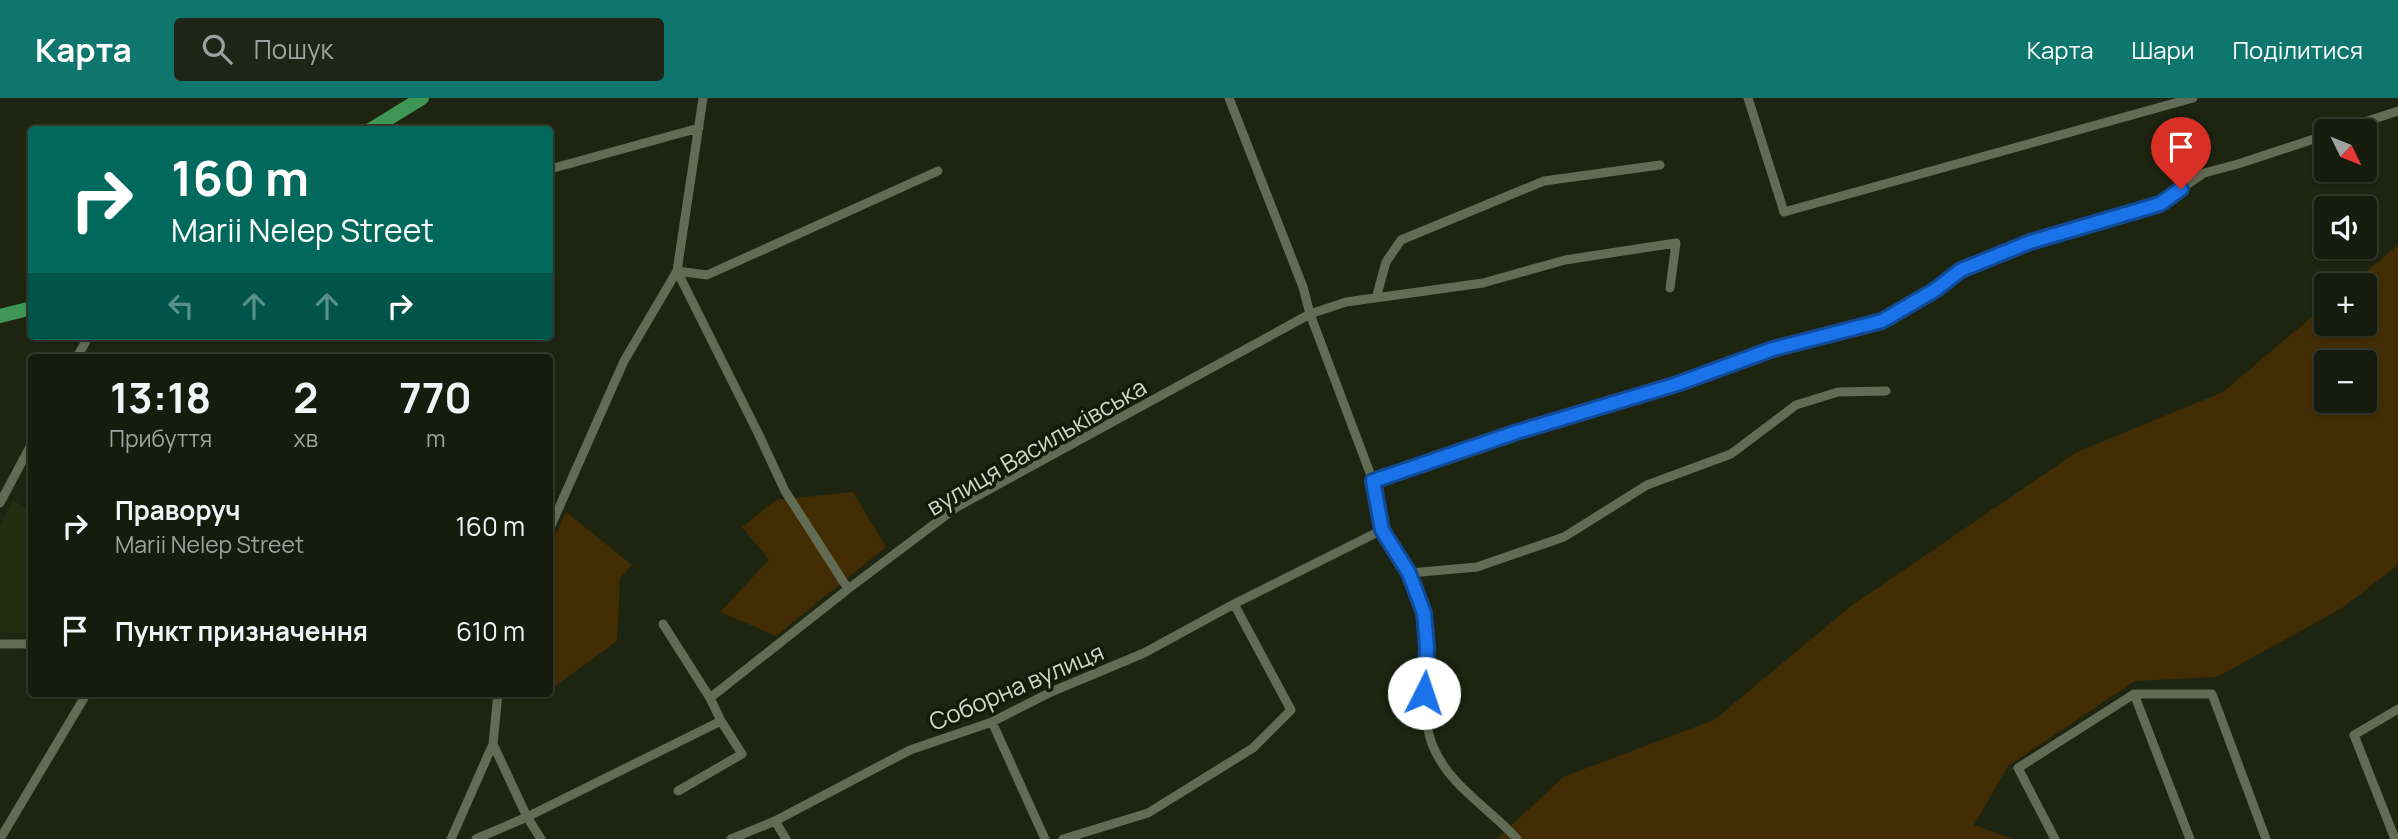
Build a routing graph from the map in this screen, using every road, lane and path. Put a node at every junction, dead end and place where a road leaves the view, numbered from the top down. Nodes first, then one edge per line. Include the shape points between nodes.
1 (422, 98) edge
2 (703, 98) edge
3 (1229, 98) edge
4 (1748, 98) edge
5 (2193, 98) edge
6 (2398, 111) edge
7 (2374, 119) edge
8 (376, 126) edge
9 (699, 128) junction
10 (2314, 139) edge
11 (1660, 164) dead end
12 (553, 168) edge
13 (938, 171) dead end
14 (677, 271) junction
15 (1670, 288) dead end
16 (1376, 298) junction
17 (28, 309) edge
18 (1310, 314) junction
19 (0, 316) edge
20 (1886, 391) dead end
21 (28, 450) edge
22 (1373, 481) junction
23 (2, 494) edge
24 (553, 521) edge
25 (1382, 530) junction
26 (1409, 573) junction
27 (848, 589) junction
28 (1234, 604) junction
29 (663, 624) dead end
30 (0, 644) edge
31 (28, 644) edge
32 (2134, 694) junction
33 (86, 697) edge
34 (498, 697) edge
35 (710, 698) junction
36 (2398, 709) edge
37 (721, 721) junction
38 (992, 722) junction
39 (493, 744) junction
40 (678, 791) dead end
41 (527, 817) junction
42 (775, 821) junction
43 (0, 839) edge
44 (451, 839) edge
45 (476, 839) edge
46 (541, 839) edge
47 (731, 839) edge
48 (786, 839) edge
49 (1045, 839) edge
50 (1063, 839) edge
51 (1517, 839) edge
52 (2054, 839) edge
53 (2190, 839) edge
54 (2266, 839) edge
55 (2395, 839) edge

1 - 8 main road
2 - 9 street
3 - 18 street
4 - 5 street via 1784,212
6 - 7 street
9 - 12 street
9 - 14 street
10 - 22 street via 2204,173 2160,204 2030,242 1961,270 1882,321 1773,349
11 - 16 street via 1544,181 1401,240 1386,262
13 - 14 street via 707,275
14 - 24 street via 624,361
14 - 27 street via 785,491
15 - 16 street, вулиця Васильківська via 1676,243 1566,260 1483,283
16 - 18 street, вулиця Васильківська
17 - 19 main road
18 - 22 street
18 - 27 street, вулиця Васильківська via 957,508
20 - 26 street via 1838,392 1796,405 1731,454 1647,485 1564,537 1477,567
21 - 23 street
22 - 25 street
25 - 26 street
25 - 28 street, Соборна вулиця
26 - 51 street via 1424,613 1424,693 1432,742 1446,771
27 - 35 street, вулиця Васильківська
28 - 38 street, Соборна вулиця via 1143,653
28 - 50 street via 1291,710 1253,748 1148,813
29 - 35 street
30 - 31 street
32 - 52 street via 2018,768
32 - 53 street
32 - 54 street via 2212,694
33 - 43 street
34 - 39 street
35 - 37 street
36 - 55 street via 2354,735
37 - 40 street via 742,754
37 - 41 street
38 - 42 street, Соборна вулиця via 910,750
38 - 49 street
39 - 41 street
39 - 44 street
41 - 45 street
41 - 46 street
42 - 47 street, Соборна вулиця
42 - 48 street

